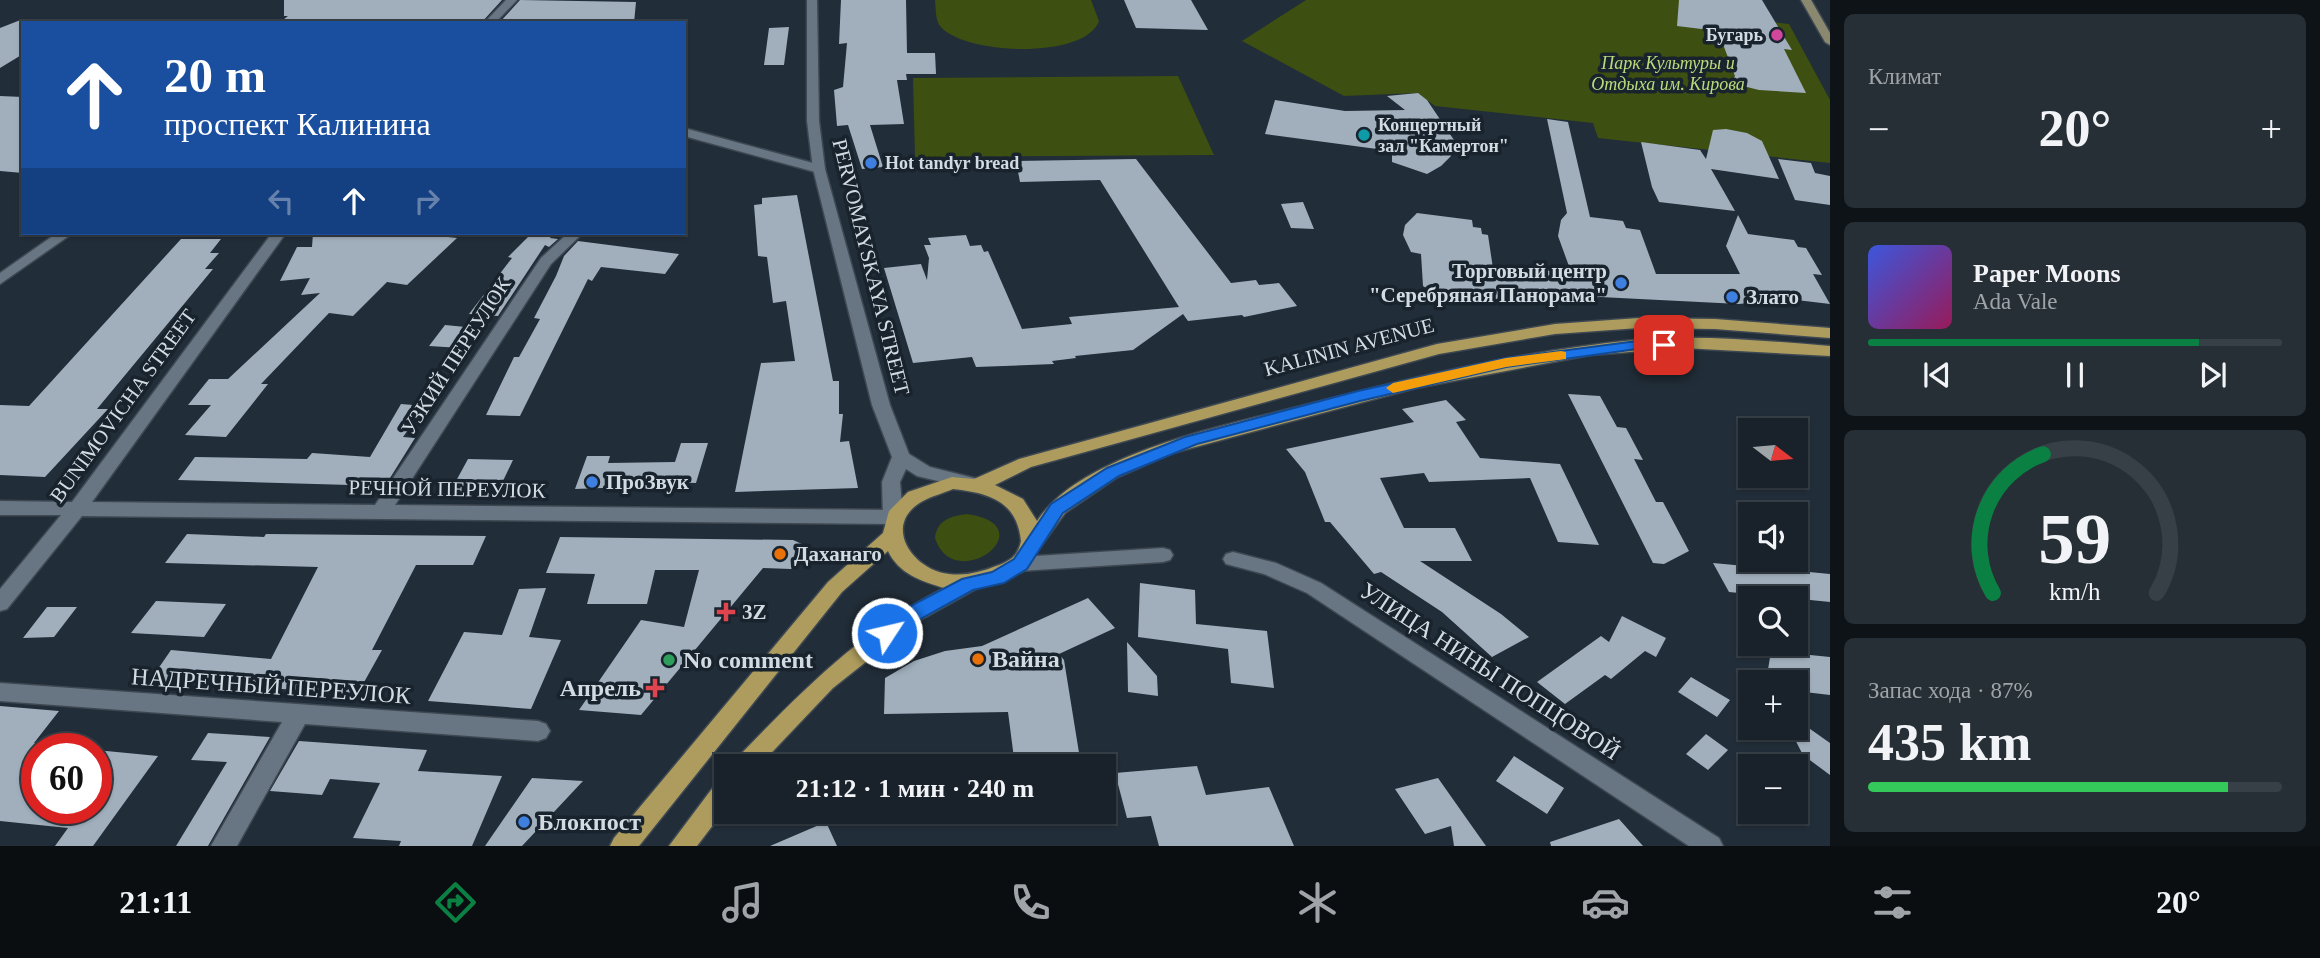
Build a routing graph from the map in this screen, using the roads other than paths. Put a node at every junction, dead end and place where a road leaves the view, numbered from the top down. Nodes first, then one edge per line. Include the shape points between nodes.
1 (512, 0) edge
2 (812, 0) edge
3 (1806, 0) edge
4 (491, 21) edge
5 (1830, 42) edge
6 (686, 133) edge
7 (819, 169) junction
8 (63, 235) edge
9 (278, 235) edge
10 (574, 235) edge
11 (0, 280) edge
12 (1830, 333) edge
13 (1830, 351) edge
14 (901, 457) junction
15 (978, 485) junction
16 (0, 508) edge
17 (76, 510) junction
18 (381, 511) junction
19 (892, 527) junction
20 (1025, 555) junction
21 (1163, 555) dead end
22 (1233, 559) dead end
23 (969, 584) junction
24 (0, 603) edge
25 (0, 692) edge
26 (298, 715) junction
27 (538, 730) dead end
28 (756, 754) edge
29 (714, 805) edge
30 (224, 846) edge
31 (623, 846) edge
32 (682, 846) edge
33 (1710, 846) edge

1 - 4 street
2 - 7 street, PERVOMAYSKAYA STREET via 813,121
3 - 5 main road
6 - 7 street
7 - 14 street, PERVOMAYSKAYA STREET via 881,405
8 - 11 street
9 - 17 street, BUNIMOVICHA STREET
10 - 18 street, УЗКИЙ ПЕРЕУЛОК via 546,261
12 - 15 main road, KALININ AVENUE via 1639,323 1555,329 1437,349 1025,463
13 - 20 main road via 1637,345 1506,363 1358,396 1191,441 1113,472 1057,508
14 - 15 street via 924,472
14 - 19 street via 891,482
15 - 19 main road via 951,483 926,488 906,500
15 - 20 main road via 1002,493 1021,508 1031,526
16 - 17 street, РЕЧНОЙ ПЕРЕУЛОК
17 - 18 street, РЕЧНОЙ ПЕРЕУЛОК
17 - 24 street, BUNIMOVICHA STREET
18 - 19 street, РЕЧНОЙ ПЕРЕУЛОК
19 - 23 main road via 898,556 916,572 941,582
19 - 31 main road via 835,587
20 - 21 street
20 - 23 main road via 997,578
22 - 33 street, УЛИЦА НИНЫ ПОПЦОВОЙ via 1314,587
23 - 28 main road via 908,617 825,682
25 - 26 street, НАДРЕЧНЫЙ ПЕРЕУЛОК
26 - 27 street, НАДРЕЧНЫЙ ПЕРЕУЛОК
26 - 30 street
29 - 32 main road

